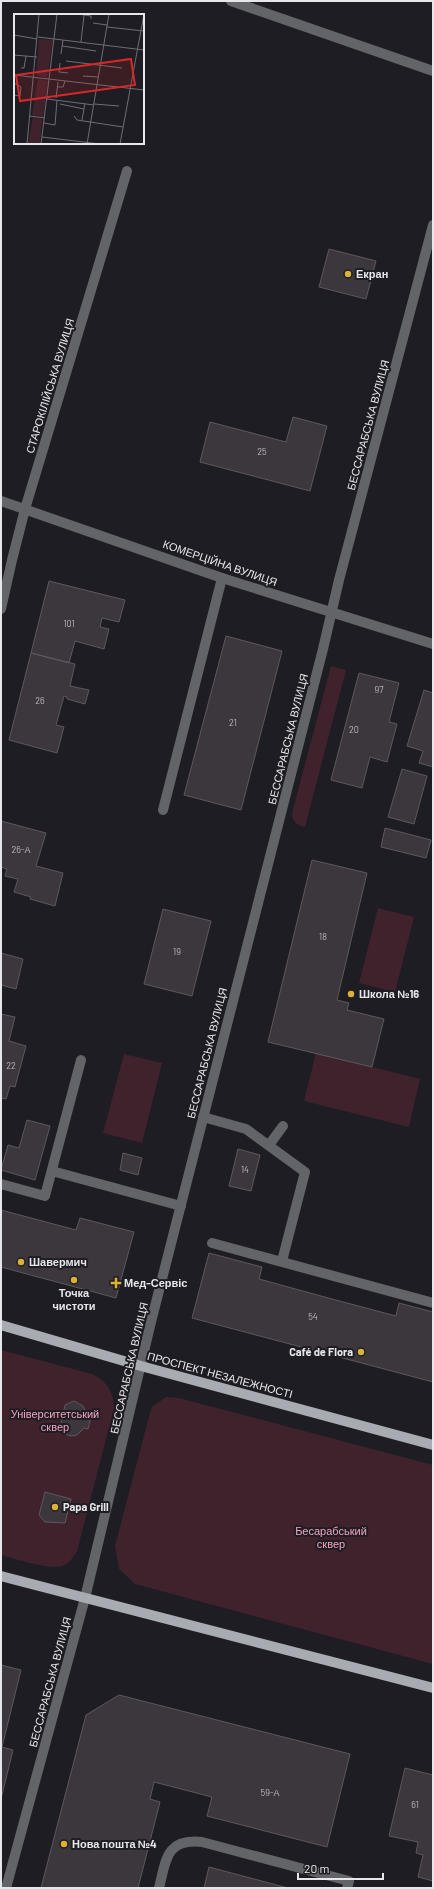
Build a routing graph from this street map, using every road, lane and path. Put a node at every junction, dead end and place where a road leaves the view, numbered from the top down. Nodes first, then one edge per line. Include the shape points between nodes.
1 (230, 1) edge
2 (433, 71) edge
3 (127, 171) dead end
4 (433, 225) edge
5 (1, 501) edge
6 (25, 509) junction
7 (222, 578) junction
8 (1, 609) edge
9 (332, 612) junction
10 (433, 644) edge
11 (163, 810) dead end
12 (81, 1060) dead end
13 (203, 1117) junction
14 (284, 1126) dead end
15 (269, 1145) junction
16 (52, 1171) junction
17 (1, 1184) edge
18 (181, 1206) junction
19 (212, 1243) dead end
20 (282, 1261) junction
21 (433, 1303) edge
22 (1, 1325) edge
23 (142, 1366) junction
24 (433, 1445) edge
25 (1, 1576) edge
26 (85, 1598) junction
27 (433, 1688) edge
28 (348, 1884) edge
29 (6, 1888) edge
30 (159, 1888) edge

1 - 2 street
3 - 6 street, СТАРОКІЛІЙСЬКА ВУЛИЦЯ
4 - 9 street, БЕССАРАБСЬКА ВУЛИЦЯ
5 - 6 street, КОМЕРЦІЙНА ВУЛИЦЯ
6 - 7 street, КОМЕРЦІЙНА ВУЛИЦЯ
6 - 8 street, СТАРОКІЛІЙСЬКА ВУЛИЦЯ
7 - 9 street, КОМЕРЦІЙНА ВУЛИЦЯ
7 - 11 street
9 - 10 street, КОМЕРЦІЙНА ВУЛИЦЯ
9 - 13 street, БЕССАРАБСЬКА ВУЛИЦЯ
12 - 16 street
13 - 15 street via 246,1129
13 - 18 street, БЕССАРАБСЬКА ВУЛИЦЯ
14 - 15 street
15 - 20 street via 305,1172
16 - 17 street via 45,1196
16 - 18 street
18 - 23 street, БЕССАРАБСЬКА ВУЛИЦЯ
19 - 20 street
20 - 21 street
22 - 23 main road, ПРОСПЕКТ НЕЗАЛЕЖНОСТІ
23 - 24 main road, ПРОСПЕКТ НЕЗАЛЕЖНОСТІ
23 - 26 street, БЕССАРАБСЬКА ВУЛИЦЯ
25 - 26 main road
26 - 27 main road
26 - 29 street, БЕССАРАБСЬКА ВУЛИЦЯ
28 - 30 street via 202,1842 187,1841 174,1847 166,1859

